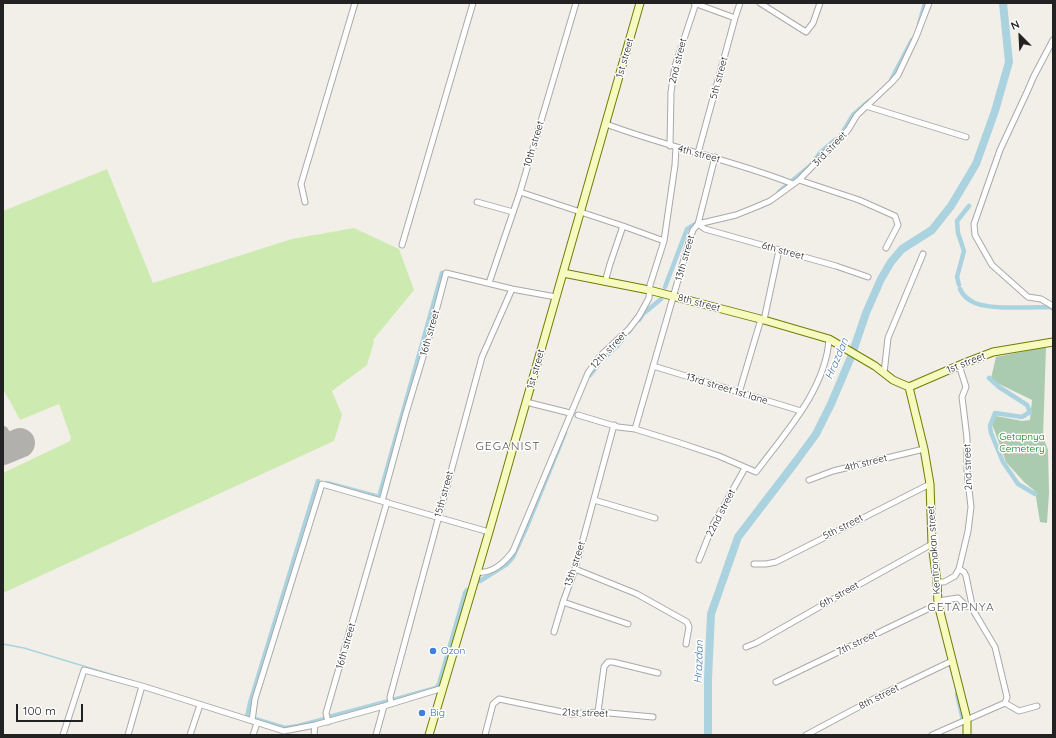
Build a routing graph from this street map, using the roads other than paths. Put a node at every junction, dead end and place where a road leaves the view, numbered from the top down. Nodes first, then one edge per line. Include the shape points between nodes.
1 (355, 3) edge
2 (473, 3) edge
3 (576, 3) edge
4 (640, 3) edge
5 (695, 3) edge
6 (740, 3) edge
7 (760, 3) edge
8 (820, 3) edge
9 (929, 3) edge
10 (735, 18) junction
11 (1053, 40) edge
12 (866, 106) junction
13 (606, 124) junction
14 (966, 137) dead end
15 (670, 146) junction
16 (676, 147) junction
17 (698, 153) junction
18 (715, 157) junction
19 (799, 180) junction
20 (793, 184) junction
21 (520, 192) junction
22 (305, 202) dead end
23 (477, 202) dead end
24 (513, 212) junction
25 (581, 213) junction
26 (698, 224) junction
27 (623, 226) junction
28 (664, 241) junction
29 (402, 245) dead end
30 (886, 248) dead end
31 (779, 250) junction
32 (923, 254) dead end
33 (563, 273) junction
34 (868, 277) dead end
35 (606, 282) junction
36 (488, 283) junction
37 (512, 289) junction
38 (649, 290) junction
39 (674, 296) junction
40 (556, 297) junction
41 (1053, 306) edge
42 (762, 319) junction
43 (830, 339) junction
44 (1053, 342) edge
45 (959, 365) junction
46 (653, 366) junction
47 (884, 373) junction
48 (909, 387) junction
49 (739, 393) junction
50 (526, 402) junction
51 (801, 411) junction
52 (570, 413) junction
53 (578, 415) dead end
54 (614, 425) junction
55 (635, 429) junction
56 (924, 449) junction
57 (745, 468) junction
58 (809, 480) dead end
59 (930, 484) junction
60 (594, 500) junction
61 (385, 501) junction
62 (438, 517) junction
63 (655, 518) dead end
64 (489, 532) junction
65 (932, 544) junction
66 (700, 560) dead end
67 (754, 564) dead end
68 (575, 569) junction
69 (959, 569) junction
70 (477, 572) junction
71 (937, 582) junction
72 (562, 602) junction
73 (938, 602) junction
74 (973, 608) junction
75 (628, 624) dead end
76 (554, 632) dead end
77 (686, 644) dead end
78 (746, 647) dead end
79 (952, 661) junction
80 (658, 673) dead end
81 (776, 682) dead end
82 (142, 686) junction
83 (443, 688) junction
84 (1005, 703) junction
85 (391, 704) junction
86 (200, 705) junction
87 (384, 706) junction
88 (1037, 706) dead end
89 (598, 712) junction
90 (653, 717) dead end
91 (967, 719) junction
92 (254, 722) junction
93 (328, 722) junction
94 (315, 725) junction
95 (63, 735) edge
96 (128, 735) edge
97 (190, 735) edge
98 (253, 735) edge
99 (314, 735) edge
100 (376, 735) edge
101 (429, 735) edge
102 (485, 735) edge
103 (806, 735) edge
104 (932, 735) edge
105 (967, 735) edge

1 - 22 street via 301,184
2 - 29 street
3 - 21 street, 10th street
4 - 13 main road, 1st street
5 - 10 street
5 - 15 street, 2nd street via 675,66 670,92
6 - 10 street, 5th street
7 - 8 street via 806,32 813,23
9 - 12 street, 3rd street via 898,75
10 - 17 street, 5th street
11 - 41 street via 1000,150 974,224 975,235 992,265 1028,297 1041,299
12 - 14 street
12 - 19 street, 3rd street via 840,139
13 - 15 street, 4th street
13 - 25 main road, 1st street
15 - 16 street, 4th street
16 - 17 street, 4th street
16 - 28 street, 12th street
17 - 18 street, 4th street
18 - 20 street, 4th street
18 - 26 street, 13th street
19 - 20 street, 3rd street
19 - 30 street via 859,200 895,216 898,225
20 - 26 street, 3rd street via 756,208
21 - 24 street, 10th street
21 - 25 street
23 - 24 street
24 - 36 street, 10th street
25 - 27 street
25 - 33 main road, 1st street
26 - 31 street, 6th street via 705,229
26 - 39 street, 13th street via 693,230
27 - 28 street
27 - 35 street
28 - 38 street, 12th street
31 - 34 street, 6th street
31 - 42 street
32 - 47 street via 888,338
33 - 35 main road, 8th street
33 - 40 main road, 1st street
35 - 38 main road, 8th street
36 - 37 street, 16th street
36 - 61 street, 16th street via 446,273 406,413
37 - 40 street, 16th street
37 - 62 street, 15th street via 482,357
38 - 39 main road, 8th street
38 - 52 street, 12th street via 649,298 639,316 600,356 588,373
39 - 42 main road, 8th street
39 - 46 street, 13th street
40 - 50 main road, 1st street
42 - 43 main road, 8th street
42 - 49 street
43 - 47 main road, 8th street
43 - 51 street via 822,373
44 - 45 main road, 1st street via 993,352
45 - 48 main road, 1st street
45 - 69 street, 2nd street via 966,387 962,397 967,438 970,507 968,531
46 - 49 street, 13rd street 1st lane
46 - 55 street, 13th street
47 - 48 main road
48 - 56 main road, Kentronakan street
49 - 51 street, 13rd street 1st lane
50 - 52 street
50 - 64 main road, 1st street
51 - 57 street via 756,472
52 - 70 street, 12th street via 513,551 499,566 482,573
53 - 54 street
54 - 55 street
54 - 60 street, 13th street
55 - 57 street via 719,456
56 - 58 street, 4th street via 833,471
56 - 59 main road, Kentronakan street
57 - 66 street, 22nd street via 713,525
59 - 65 main road, Kentronakan street
59 - 67 street, 5th street via 776,562
60 - 63 street
60 - 68 street, 13th street
61 - 62 street
61 - 92 street via 322,484 255,699
61 - 93 street, 16th street via 326,713
62 - 64 street
62 - 85 street, 15th street via 390,697
64 - 70 main road, 1st street
65 - 71 main road, Kentronakan street
65 - 78 street, 6th street
68 - 72 street, 13th street
68 - 77 street via 637,594 687,622 689,627
69 - 71 street via 955,576 944,582
69 - 74 street via 966,576
70 - 83 main road, 1st street
71 - 73 main road, Kentronakan street
72 - 75 street
72 - 76 street, 13th street
73 - 74 street via 958,598 966,606
73 - 79 main road, Kentronakan street
73 - 81 street, 7th street
74 - 84 street via 995,647 1007,697
79 - 91 main road, Kentronakan street
79 - 103 street, 8th street
80 - 89 street via 608,662 604,667
82 - 86 street
82 - 95 street via 84,670
82 - 96 street
83 - 85 street
83 - 101 main road, 1st street
84 - 88 street via 1019,711
84 - 91 street
85 - 87 street
86 - 92 street
86 - 97 street
87 - 93 street
87 - 100 street
89 - 90 street, 21st street
89 - 102 street, 21st street via 572,714 499,699 493,704
91 - 104 street
91 - 105 main road, Kentronakan street
92 - 94 street via 284,731
92 - 98 street
93 - 94 street
94 - 99 street

